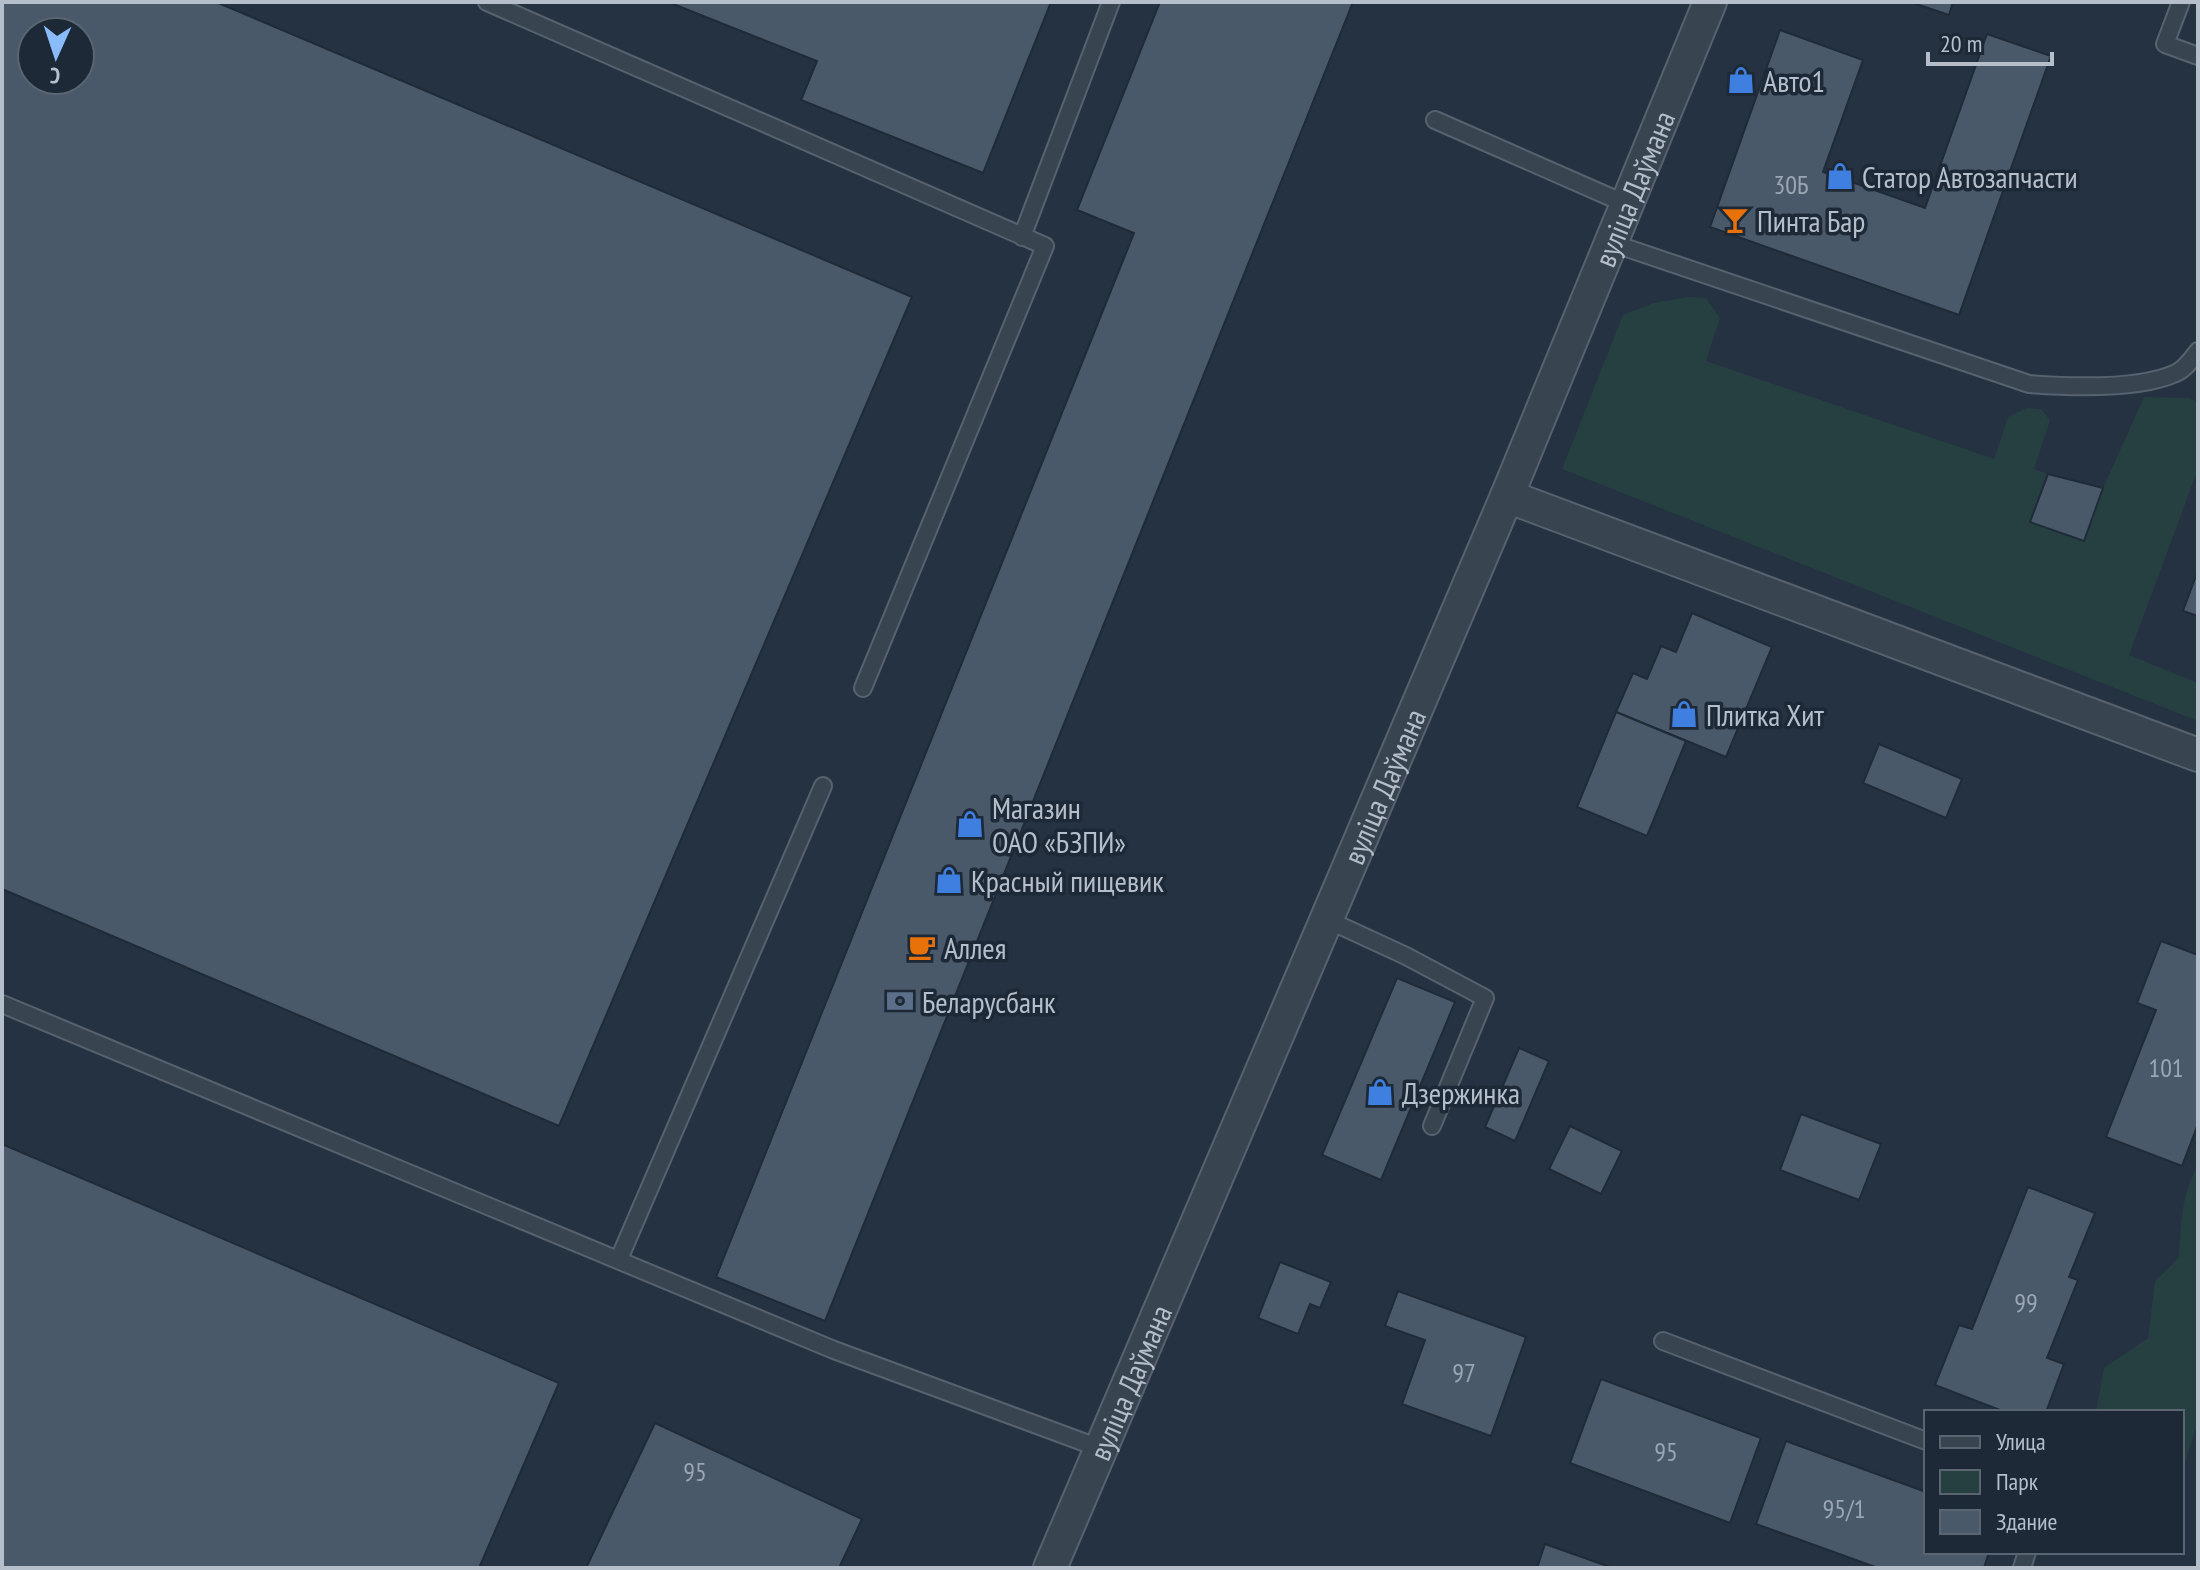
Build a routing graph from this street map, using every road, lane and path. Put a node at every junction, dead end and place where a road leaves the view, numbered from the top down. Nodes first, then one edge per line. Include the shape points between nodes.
1 (487, 2) edge
2 (1111, 2) edge
3 (1710, 2) edge
4 (2181, 2) edge
5 (2198, 56) edge
6 (1435, 120) dead end
7 (1626, 204) junction
8 (1022, 237) junction
9 (1609, 242) junction
10 (2198, 351) edge
11 (1507, 496) junction
12 (863, 688) dead end
13 (2198, 755) edge
14 (823, 786) dead end
15 (1326, 919) junction
16 (2, 1004) edge
17 (1432, 1126) dead end
18 (619, 1259) junction
19 (1663, 1341) dead end
20 (1924, 1440) edge
21 (1102, 1449) junction
22 (1050, 1568) edge

1 - 8 lane
2 - 8 lane
3 - 7 street, вуліца Даўмана
4 - 5 lane via 2165,44
6 - 7 lane
7 - 9 street, вуліца Даўмана
8 - 12 lane via 1045,246
9 - 10 lane via 2029,384 2152,381 2179,372
9 - 11 street, вуліца Даўмана
11 - 13 street
11 - 15 street, вуліца Даўмана
14 - 18 lane
15 - 17 lane via 1485,998
15 - 21 street, вуліца Даўмана
16 - 18 lane
18 - 21 lane via 834,1350
19 - 20 lane
21 - 22 street, вуліца Даўмана

